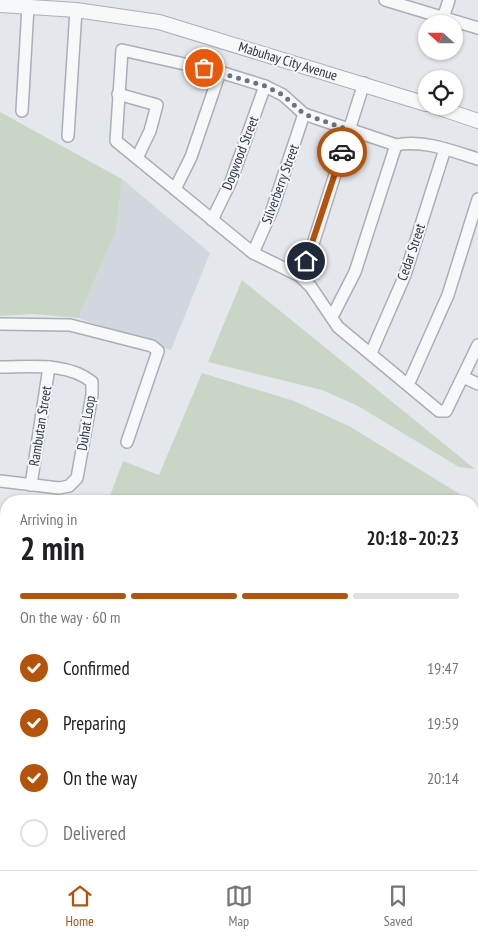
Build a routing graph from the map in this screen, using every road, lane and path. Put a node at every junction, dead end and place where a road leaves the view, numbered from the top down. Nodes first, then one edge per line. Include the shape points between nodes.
1 (385, 0) edge
2 (450, 0) edge
3 (397, 1) edge
4 (0, 5) edge
5 (28, 6) junction
6 (76, 10) junction
7 (435, 15) edge
8 (444, 15) edge
9 (463, 24) edge
10 (478, 28) edge
11 (220, 72) junction
12 (364, 83) junction
13 (265, 86) junction
14 (118, 94) junction
15 (418, 101) edge
16 (22, 111) dead end
17 (304, 114) junction
18 (460, 115) edge
19 (478, 121) edge
20 (349, 130) junction
21 (68, 136) dead end
22 (396, 145) junction
23 (445, 149) junction
24 (137, 158) junction
25 (478, 159) edge
26 (175, 189) junction
27 (478, 200) edge
28 (212, 220) junction
29 (253, 253) junction
30 (300, 276) junction
31 (332, 317) junction
32 (0, 324) edge
33 (478, 345) edge
34 (371, 353) junction
35 (0, 367) edge
36 (49, 367) junction
37 (462, 377) junction
38 (408, 384) junction
39 (478, 384) edge
40 (127, 442) dead end
41 (0, 481) edge
42 (31, 485) junction

1 - 3 street
2 - 8 street
3 - 7 street
4 - 5 street, Mabuhay City Avenue
5 - 6 street, Mabuhay City Avenue
5 - 16 street
6 - 12 street, Mabuhay City Avenue via 159,22
6 - 21 street
9 - 10 street
11 - 13 street
11 - 14 street via 122,50
11 - 26 street via 191,157
12 - 15 street, Mabuhay City Avenue
12 - 20 street
13 - 17 street via 283,95
13 - 28 street, Dogwood Street via 231,181
14 - 24 street via 116,141
14 - 24 street via 157,105 150,131
17 - 20 street
17 - 29 street, Silverberry Street via 272,210
18 - 19 street
20 - 22 street
20 - 30 street
22 - 23 street via 407,143
22 - 31 street via 361,254
23 - 25 street
23 - 34 street, Cedar Street via 405,275
24 - 26 street
26 - 28 street
27 - 38 street via 448,295
28 - 29 street
29 - 30 street
30 - 31 street
31 - 34 street via 338,327
32 - 40 street via 70,325 152,346 158,351
33 - 37 street
34 - 38 street
35 - 36 street, Duhat Loop
36 - 42 street, Rambutan Street
36 - 42 street, Duhat Loop via 82,374 92,382 92,395 77,478 69,486 59,488
37 - 38 street via 446,411 439,411
37 - 39 street
41 - 42 street, Duhat Loop

